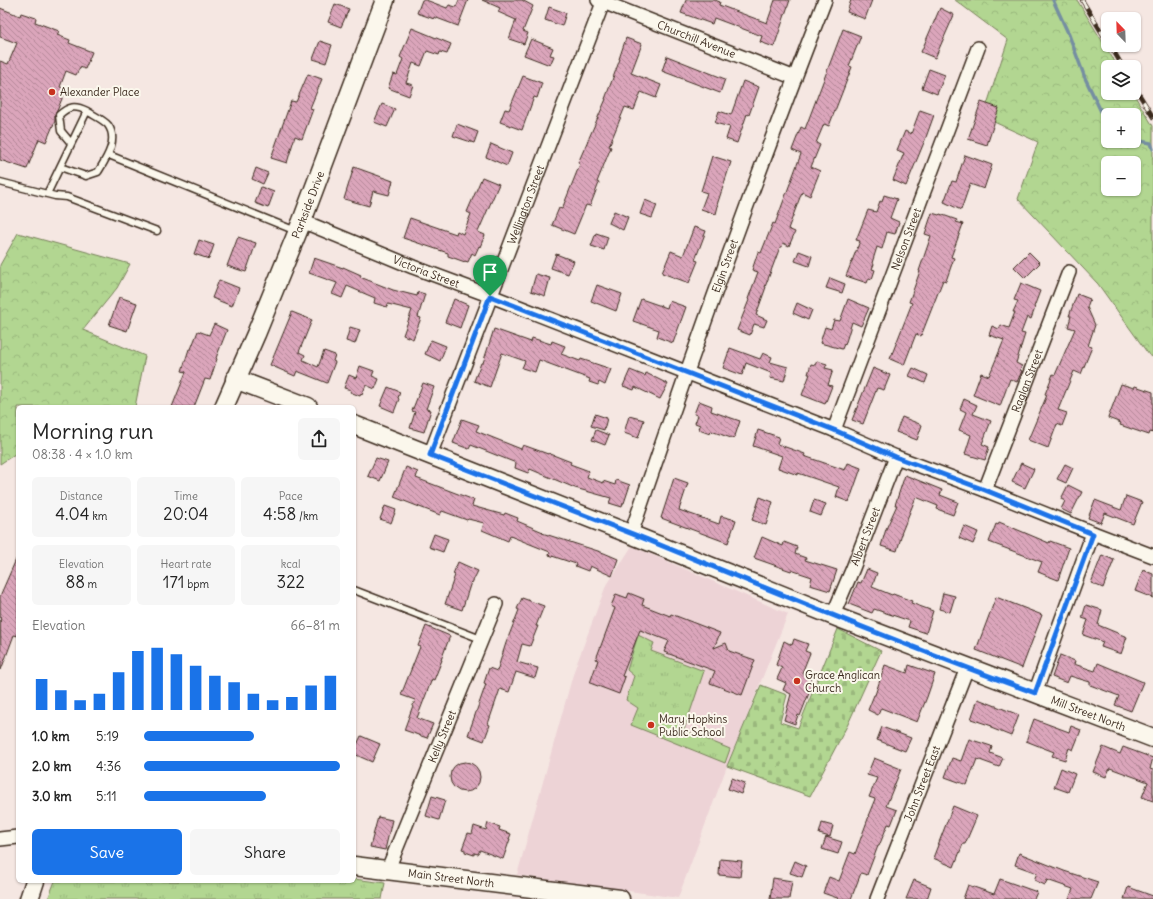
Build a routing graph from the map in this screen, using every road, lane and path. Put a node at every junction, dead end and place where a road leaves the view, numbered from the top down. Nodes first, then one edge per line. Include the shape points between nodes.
1 (385, 0) edge
2 (825, 0) edge
3 (602, 1) edge
4 (978, 48) dead end
5 (795, 78) junction
6 (86, 111) junction
7 (71, 143) junction
8 (109, 155) junction
9 (60, 167) junction
10 (0, 182) edge
11 (47, 194) junction
12 (300, 226) junction
13 (157, 231) dead end
14 (1069, 272) dead end
15 (490, 296) junction
16 (686, 372) junction
17 (235, 379) junction
18 (225, 405) edge
19 (303, 405) edge
20 (356, 426) edge
21 (834, 430) junction
22 (430, 455) junction
23 (896, 457) junction
24 (985, 490) junction
25 (631, 534) junction
26 (1093, 534) junction
27 (1152, 551) edge
28 (356, 592) edge
29 (496, 604) dead end
30 (833, 616) junction
31 (482, 639) junction
32 (967, 668) junction
33 (1035, 693) junction
34 (1153, 738) edge
35 (16, 837) edge
36 (0, 839) edge
37 (356, 866) edge
38 (388, 869) junction
39 (34, 883) edge
40 (29, 899) edge
41 (620, 899) edge
42 (877, 899) edge

1 - 12 main road, Parkside Drive
2 - 5 street, Elgin Street
3 - 5 street, Churchill Avenue
3 - 15 street, Wellington Street
4 - 21 street, Nelson Street
5 - 16 street, Elgin Street
6 - 7 lane
6 - 7 lane via 72,107 59,115 61,130
6 - 8 lane via 108,125 113,136
7 - 9 lane
8 - 9 lane via 98,172 86,176
8 - 12 lane
9 - 11 lane
10 - 11 lane
11 - 13 lane via 67,197
12 - 15 street, Victoria Street
12 - 17 main road, Parkside Drive
14 - 24 street, Raglan Street
15 - 16 street, Victoria Street
15 - 22 street, Wellington Street
16 - 21 street, Victoria Street
16 - 25 street, Elgin Street
17 - 18 main road, Parkside Drive
17 - 19 main road
20 - 22 main road, Mill Street North
21 - 23 street, Victoria Street
22 - 25 main road, Mill Street North
23 - 24 street, Victoria Street
23 - 30 street, Albert Street
24 - 26 street, Victoria Street
25 - 30 main road, Mill Street North
26 - 27 street, Victoria Street
26 - 33 street
28 - 31 lane
29 - 31 street, Kelly Street
30 - 32 main road, Mill Street North
31 - 38 street, Kelly Street
32 - 33 main road, Mill Street North
32 - 42 street, John Street East
33 - 34 main road, Mill Street North
35 - 36 street
37 - 38 main road, Main Street North
38 - 41 main road, Main Street North
39 - 40 main road

